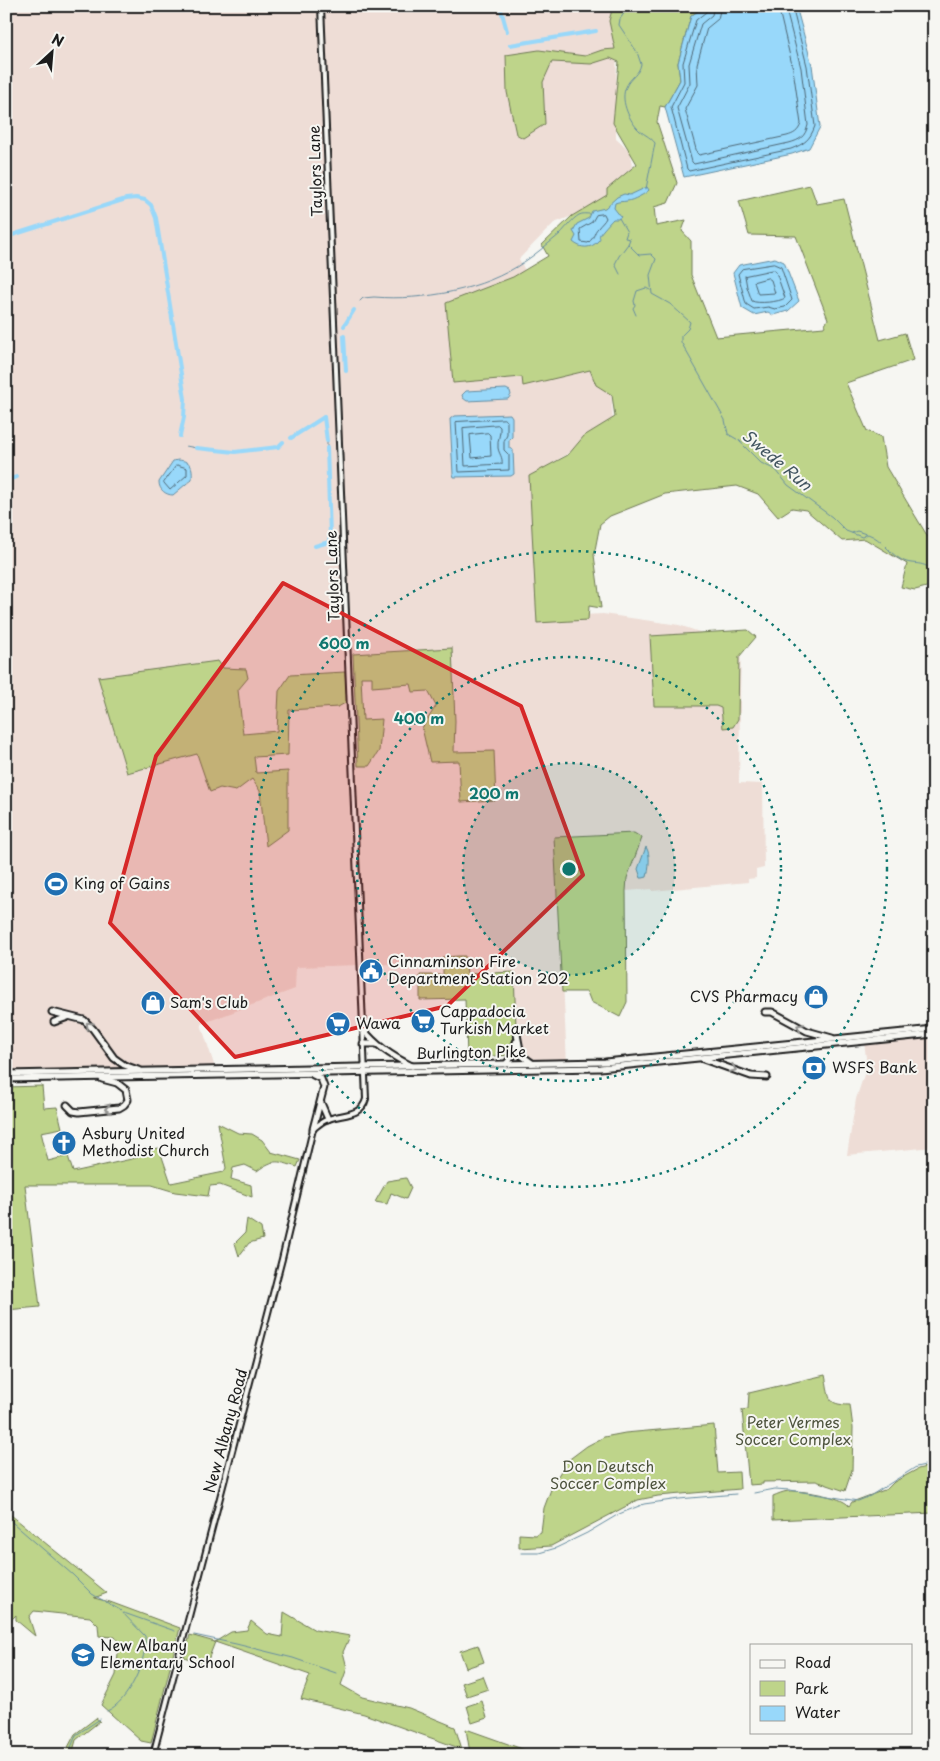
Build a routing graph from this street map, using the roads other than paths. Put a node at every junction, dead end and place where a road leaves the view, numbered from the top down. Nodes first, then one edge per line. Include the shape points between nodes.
1 (321, 6) edge
2 (52, 1012) dead end
3 (764, 1012) dead end
4 (71, 1017) junction
5 (54, 1022) dead end
6 (363, 1029) junction
7 (934, 1029) edge
8 (934, 1034) edge
9 (837, 1039) junction
10 (363, 1044) junction
11 (379, 1045) junction
12 (700, 1058) junction
13 (506, 1064) junction
14 (537, 1064) junction
15 (415, 1067) junction
16 (364, 1070) junction
17 (144, 1072) junction
18 (6, 1074) edge
19 (310, 1074) junction
20 (96, 1077) junction
21 (767, 1077) dead end
22 (6, 1078) edge
23 (321, 1100) junction
24 (67, 1105) dead end
25 (328, 1119) junction
26 (313, 1130) junction
27 (153, 1755) edge

1 - 6 street, Taylors Lane
2 - 4 highway
9 -> 3 highway via 807,1031 772,1012
4 - 5 highway
17 -> 4 highway via 114,1058 89,1024
6 - 10 street, Taylors Lane
6 - 11 highway
7 - 9 highway, Burlington Pike
8 - 12 highway, Burlington Pike
9 - 14 highway, Burlington Pike via 615,1062
10 - 11 highway
10 - 16 street, Taylors Lane
11 - 15 highway
12 - 16 highway, Burlington Pike via 600,1068
12 -> 21 highway via 751,1076
13 - 14 highway, Burlington Pike
13 - 14 highway via 515,1052 516,1029 522,1056
13 - 15 highway, Burlington Pike
15 - 16 highway, Burlington Pike
16 - 17 highway, Burlington Pike
16 - 19 highway, Burlington Pike
16 - 25 street, Taylors Lane via 364,1104 354,1113
17 - 18 highway, Burlington Pike
19 - 20 highway, Burlington Pike
19 - 23 highway via 324,1083
20 - 22 highway, Burlington Pike
20 -> 24 highway via 122,1086 128,1094 124,1105 79,1112
23 - 25 highway
23 - 26 highway
25 - 26 street
26 - 27 street, New Albany Road

